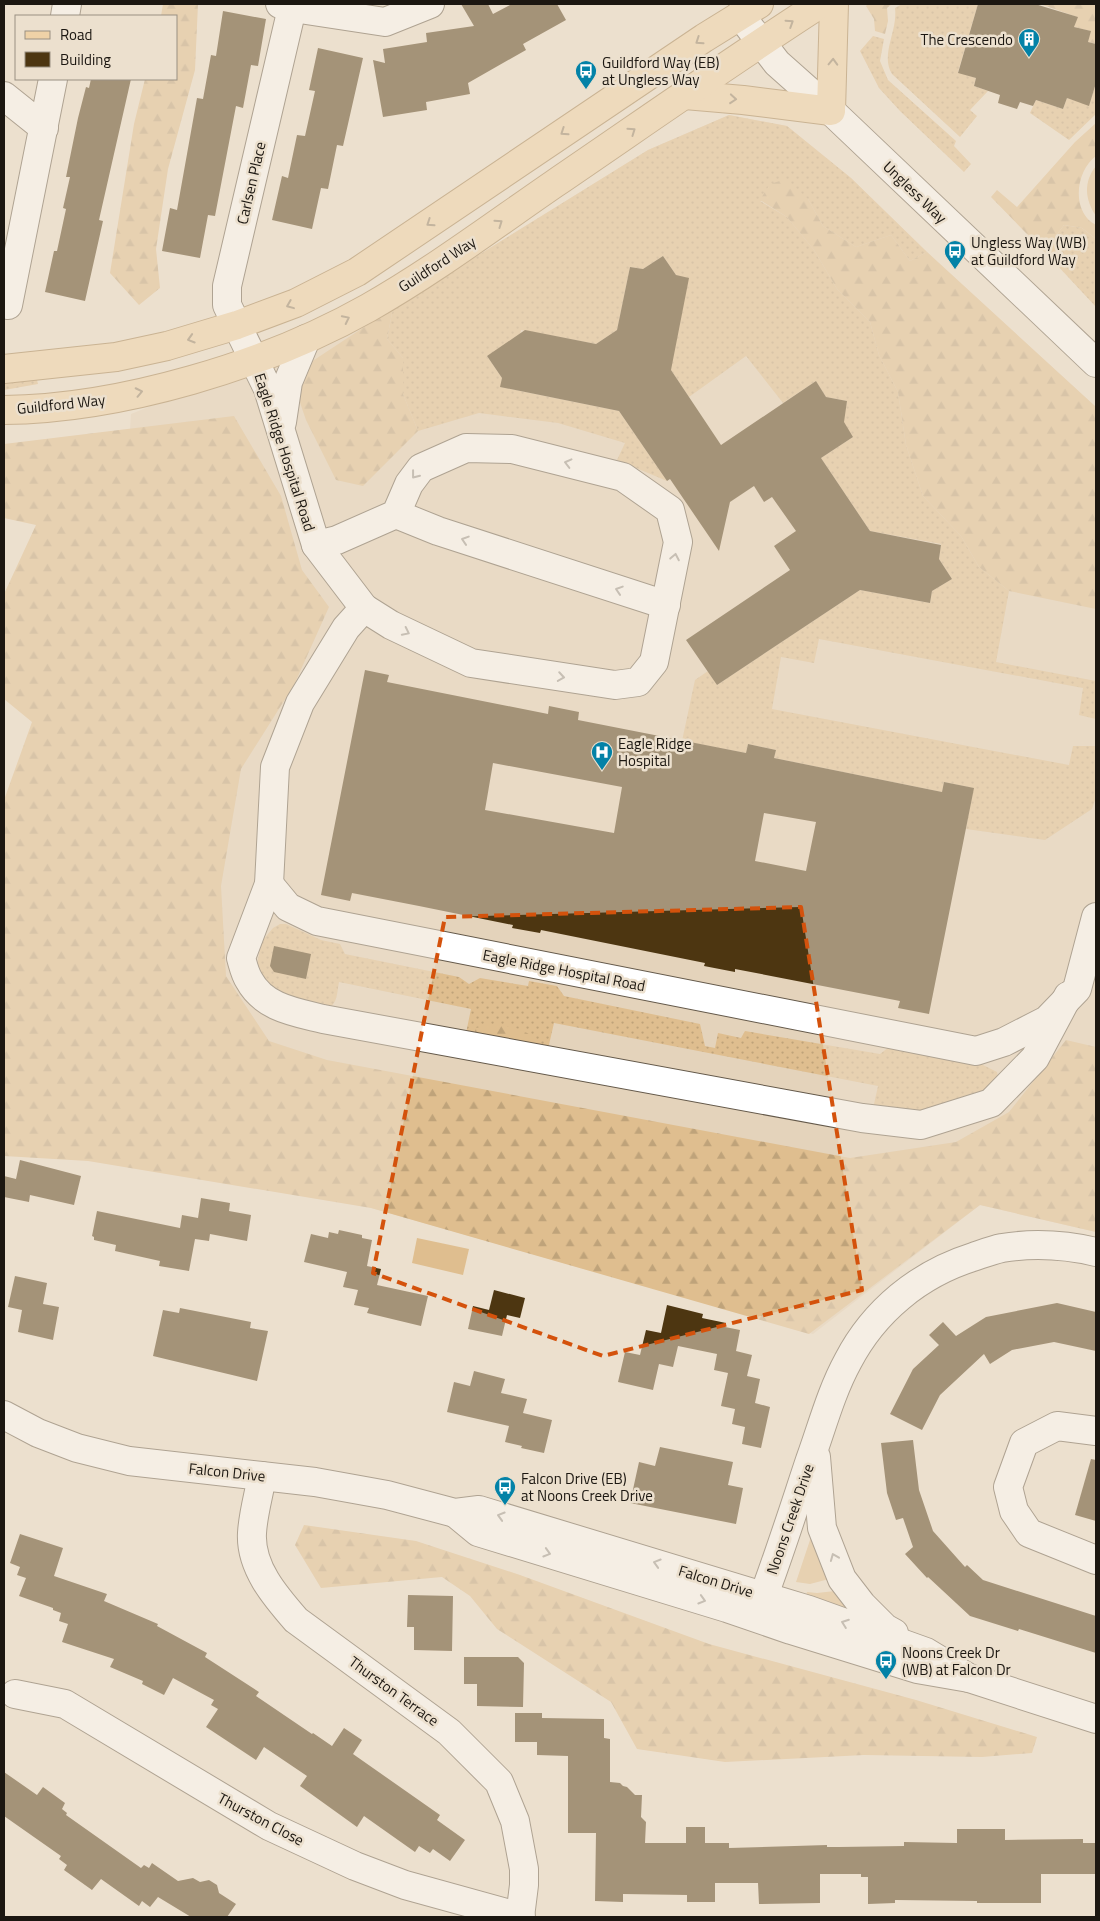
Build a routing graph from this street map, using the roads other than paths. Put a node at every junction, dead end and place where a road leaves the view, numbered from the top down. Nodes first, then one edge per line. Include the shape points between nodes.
1 (430, 4) edge
2 (820, 4) edge
3 (834, 4) edge
4 (289, 5) edge
5 (750, 10) edge
6 (761, 42) junction
7 (53, 80) edge
8 (685, 94) junction
9 (4, 96) edge
10 (831, 111) junction
11 (44, 128) junction
12 (8, 305) dead end
13 (237, 325) junction
14 (306, 339) junction
15 (254, 359) junction
16 (1096, 363) edge
17 (4, 369) edge
18 (4, 410) edge
19 (280, 430) junction
20 (396, 514) junction
21 (316, 545) junction
22 (666, 605) junction
23 (364, 608) junction
24 (269, 884) junction
25 (1096, 917) edge
26 (1068, 996) junction
27 (1096, 1252) edge
28 (4, 1415) edge
29 (1096, 1431) edge
30 (815, 1446) junction
31 (262, 1476) junction
32 (1096, 1560) edge
33 (760, 1606) junction
34 (926, 1652) junction
35 (969, 1678) junction
36 (15, 1694) dead end
37 (1096, 1719) edge
38 (521, 1917) edge

1 - 4 street via 385,22
6 -> 2 main road, Guildford Way
10 -> 3 main road
4 - 13 street, Carlsen Place via 227,286 227,305
5 - 6 street, Ungless Way
5 -> 13 main road via 357,272 296,303
6 - 8 main road, Guildford Way
6 - 10 street, Ungless Way via 777,63
7 - 11 street
8 -> 10 main road
14 -> 8 main road, Guildford Way via 368,308 450,256
9 - 11 street
10 - 16 street, Ungless Way
11 - 12 street
13 - 15 street, Carlsen Place
13 -> 17 main road via 116,357
14 - 15 main road, Guildford Way
14 - 19 street via 288,382
18 -> 15 main road, Guildford Way via 107,400 183,383
15 - 19 street, Eagle Ridge Hospital Road via 268,389
19 - 21 street, Eagle Ridge Hospital Road
20 - 21 street, Eagle Ridge Hospital Road via 337,540
22 -> 20 street via 438,531
22 -> 20 street, Eagle Ridge Hospital Road via 678,542 670,510 623,477 512,449 466,448 422,468 409,484
21 - 23 street, Eagle Ridge Hospital Road
23 -> 22 street, Eagle Ridge Hospital Road via 391,625 471,663 615,685 638,682 654,662
23 - 24 street via 346,628 300,703 275,767
24 - 26 street, Eagle Ridge Hospital Road via 288,907 317,922 976,1051 1004,1042 1047,1020
24 - 26 street via 241,958 249,980 263,999 281,1008 323,1019 862,1118 921,1125 991,1103 1035,1058
25 - 26 street, Eagle Ridge Hospital Road via 1077,989
27 - 30 street, Noons Creek Drive via 1036,1245 1001,1248 959,1262 919,1281 890,1305 866,1332 832,1396
28 - 31 street, Falcon Drive via 77,1448 129,1461
29 - 32 street via 1057,1426 1024,1443 1008,1487 1014,1511 1029,1533
30 - 33 street, Noons Creek Drive
34 -> 30 street via 885,1628 842,1579 822,1528
31 - 33 street, Falcon Drive via 386,1495 455,1513 478,1532
31 - 38 street, Thurston Terrace via 252,1533 254,1555 264,1580 296,1620 449,1732 499,1782 515,1822 524,1869
34 -> 33 street, Falcon Drive
33 - 35 street via 917,1669
34 - 35 street, Falcon Drive
35 - 37 street
36 - 38 street, Thurston Close via 65,1704 269,1826 355,1866 405,1885

